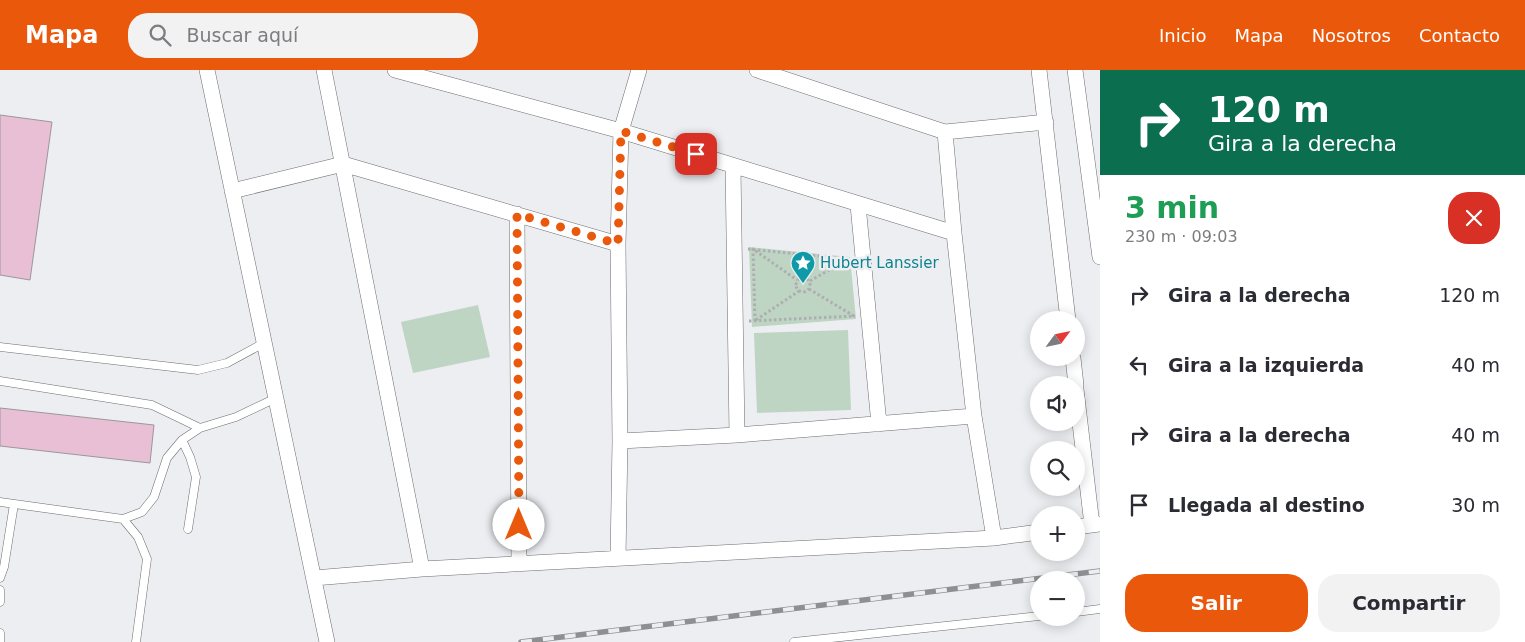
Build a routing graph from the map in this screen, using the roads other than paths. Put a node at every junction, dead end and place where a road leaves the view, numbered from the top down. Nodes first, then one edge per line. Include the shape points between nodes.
1 (206, 70) edge
2 (324, 70) edge
3 (395, 70) edge
4 (639, 70) edge
5 (757, 70) edge
6 (1039, 70) edge
7 (1075, 70) edge
8 (1046, 122) junction
9 (621, 131) junction
10 (945, 132) junction
11 (343, 164) junction
12 (733, 166) junction
13 (232, 191) junction
14 (858, 205) junction
15 (517, 214) junction
16 (954, 233) junction
17 (618, 244) junction
18 (1100, 257) edge
19 (1067, 311) edge
20 (264, 343) junction
21 (0, 347) edge
22 (0, 381) edge
23 (276, 398) junction
24 (974, 416) junction
25 (879, 424) junction
26 (200, 428) junction
27 (1082, 431) edge
28 (738, 435) junction
29 (182, 440) junction
30 (620, 441) junction
31 (0, 502) edge
32 (14, 504) junction
33 (123, 519) junction
34 (1096, 525) edge
35 (188, 528) dead end
36 (1030, 533) edge
37 (994, 538) junction
38 (618, 558) junction
39 (519, 564) junction
40 (422, 569) junction
41 (0, 578) edge
42 (314, 578) junction
43 (0, 590) edge
44 (0, 602) edge
45 (1100, 609) edge
46 (1085, 611) edge
47 (1030, 617) edge
48 (0, 633) edge
49 (0, 642) edge
50 (136, 642) edge
51 (327, 642) edge
52 (794, 642) edge

1 - 13 street
2 - 11 street
3 - 9 street
4 - 9 street
5 - 10 street
6 - 8 street
7 - 18 street
8 - 10 street
8 - 19 street
9 - 12 street
9 - 17 street
10 - 16 street
11 - 13 street
11 - 15 street
11 - 40 street
12 - 14 street
12 - 28 street
13 - 20 street
14 - 16 street
14 - 25 street via 856,260 861,315
15 - 17 street
15 - 39 street
16 - 24 street
17 - 30 street
20 - 21 lane via 227,363 198,370
20 - 23 street
22 - 26 lane via 152,405
23 - 26 lane via 236,418
23 - 42 street
24 - 25 street
24 - 37 street
25 - 28 street
26 - 29 lane
27 - 34 street
28 - 30 street
29 - 33 lane via 168,458 154,497 142,512
29 - 35 lane via 196,477
30 - 38 street
31 - 32 lane
32 - 33 lane
32 - 41 lane
33 - 50 lane via 138,537 147,559
36 - 37 street
37 - 38 street
38 - 39 street
39 - 40 street
40 - 42 street
42 - 51 street
43 - 44 lane
45 - 46 lane
47 - 52 lane
48 - 49 lane

